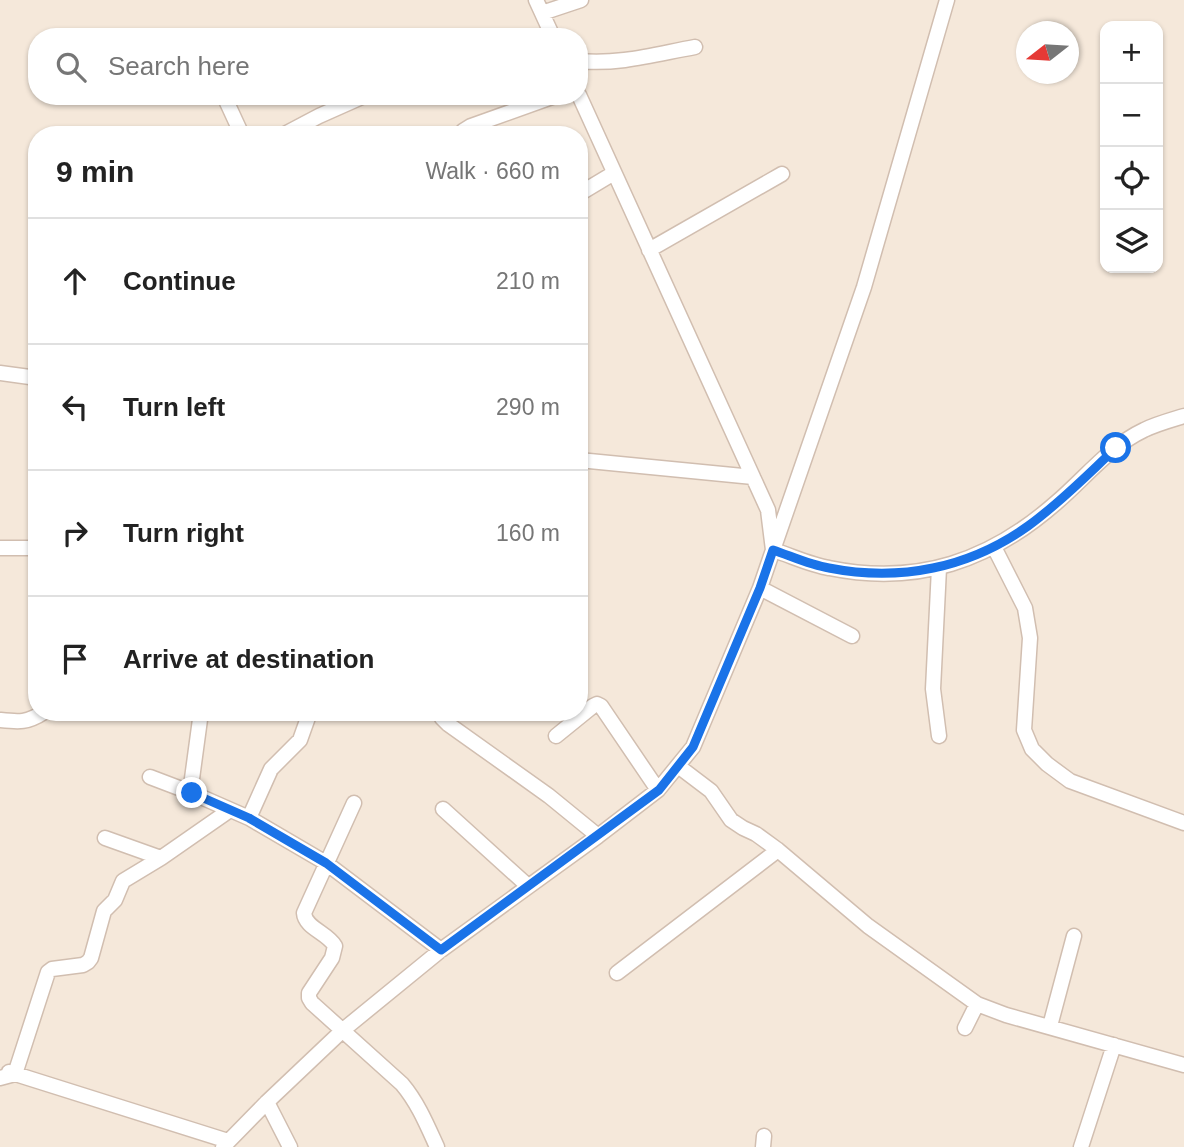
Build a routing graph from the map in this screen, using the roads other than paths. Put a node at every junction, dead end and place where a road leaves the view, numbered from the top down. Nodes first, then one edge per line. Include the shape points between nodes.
1 (582, 0) edge
2 (947, 0) edge
3 (539, 7) edge
4 (548, 28) edge
5 (695, 47) dead end
6 (588, 61) edge
7 (228, 105) edge
8 (344, 105) edge
9 (530, 105) edge
10 (583, 105) edge
11 (238, 126) edge
12 (300, 126) edge
13 (471, 126) edge
14 (614, 173) junction
15 (782, 174) dead end
16 (588, 189) edge
17 (649, 250) junction
18 (0, 373) edge
19 (28, 377) edge
20 (1184, 416) edge
21 (588, 461) edge
22 (753, 477) junction
23 (994, 547) junction
24 (0, 548) edge
25 (28, 548) edge
26 (773, 550) junction
27 (939, 568) junction
28 (760, 588) junction
29 (852, 636) dead end
30 (588, 710) edge
31 (0, 720) edge
32 (28, 721) edge
33 (199, 721) edge
34 (307, 721) edge
35 (445, 721) edge
36 (574, 721) edge
37 (556, 736) dead end
38 (939, 736) dead end
39 (678, 766) junction
40 (150, 777) dead end
41 (659, 790) junction
42 (192, 793) junction
43 (354, 803) dead end
44 (443, 809) dead end
45 (230, 810) junction
46 (249, 818) junction
47 (1184, 823) edge
48 (598, 836) junction
49 (105, 838) dead end
50 (778, 850) junction
51 (161, 858) junction
52 (326, 863) junction
53 (528, 886) junction
54 (1074, 936) dead end
55 (441, 950) junction
56 (617, 973) dead end
57 (977, 1004) junction
58 (1050, 1026) junction
59 (965, 1028) dead end
60 (343, 1030) junction
61 (1114, 1045) junction
62 (1184, 1065) edge
63 (0, 1068) edge
64 (15, 1074) junction
65 (0, 1078) edge
66 (267, 1102) junction
67 (225, 1144) edge
68 (290, 1147) edge
69 (437, 1147) edge
70 (1081, 1147) edge

1 - 3 street
2 - 26 street via 864,287
3 - 4 street
5 - 6 street via 634,60
7 - 11 street
8 - 12 street
9 - 13 street
10 - 14 street
14 - 16 street
14 - 17 street
15 - 17 street
17 - 22 street
18 - 19 street
20 - 23 street via 1142,431 1116,448 1037,519
21 - 22 street
22 - 26 street via 768,510
23 - 27 street
23 - 47 street via 1025,608 1030,638 1024,730 1032,749 1070,781
24 - 25 street
26 - 27 street via 828,568 890,575
26 - 28 street
27 - 38 street via 933,689
28 - 29 street
28 - 39 street via 693,747
30 - 41 street via 601,706
31 - 32 street
33 - 42 street
34 - 46 street via 300,740 271,769
35 - 48 street
36 - 37 street
39 - 41 street
39 - 50 street via 710,791 732,820
40 - 42 street
41 - 48 street
42 - 45 street
43 - 52 street
44 - 53 street
45 - 46 street
45 - 51 street
46 - 52 street
48 - 53 street
49 - 51 street
50 - 56 street
50 - 57 street via 868,926
51 - 64 street via 123,881 104,911 88,962 48,972
52 - 55 street
52 - 60 street via 304,918 329,937 335,950 309,998
53 - 55 street
54 - 58 street
55 - 60 street
57 - 58 street
57 - 59 street
58 - 61 street
60 - 66 street
60 - 69 street via 411,1095
61 - 62 street
61 - 70 street
63 - 64 street
64 - 65 street
64 - 67 street
66 - 67 street
66 - 68 street

